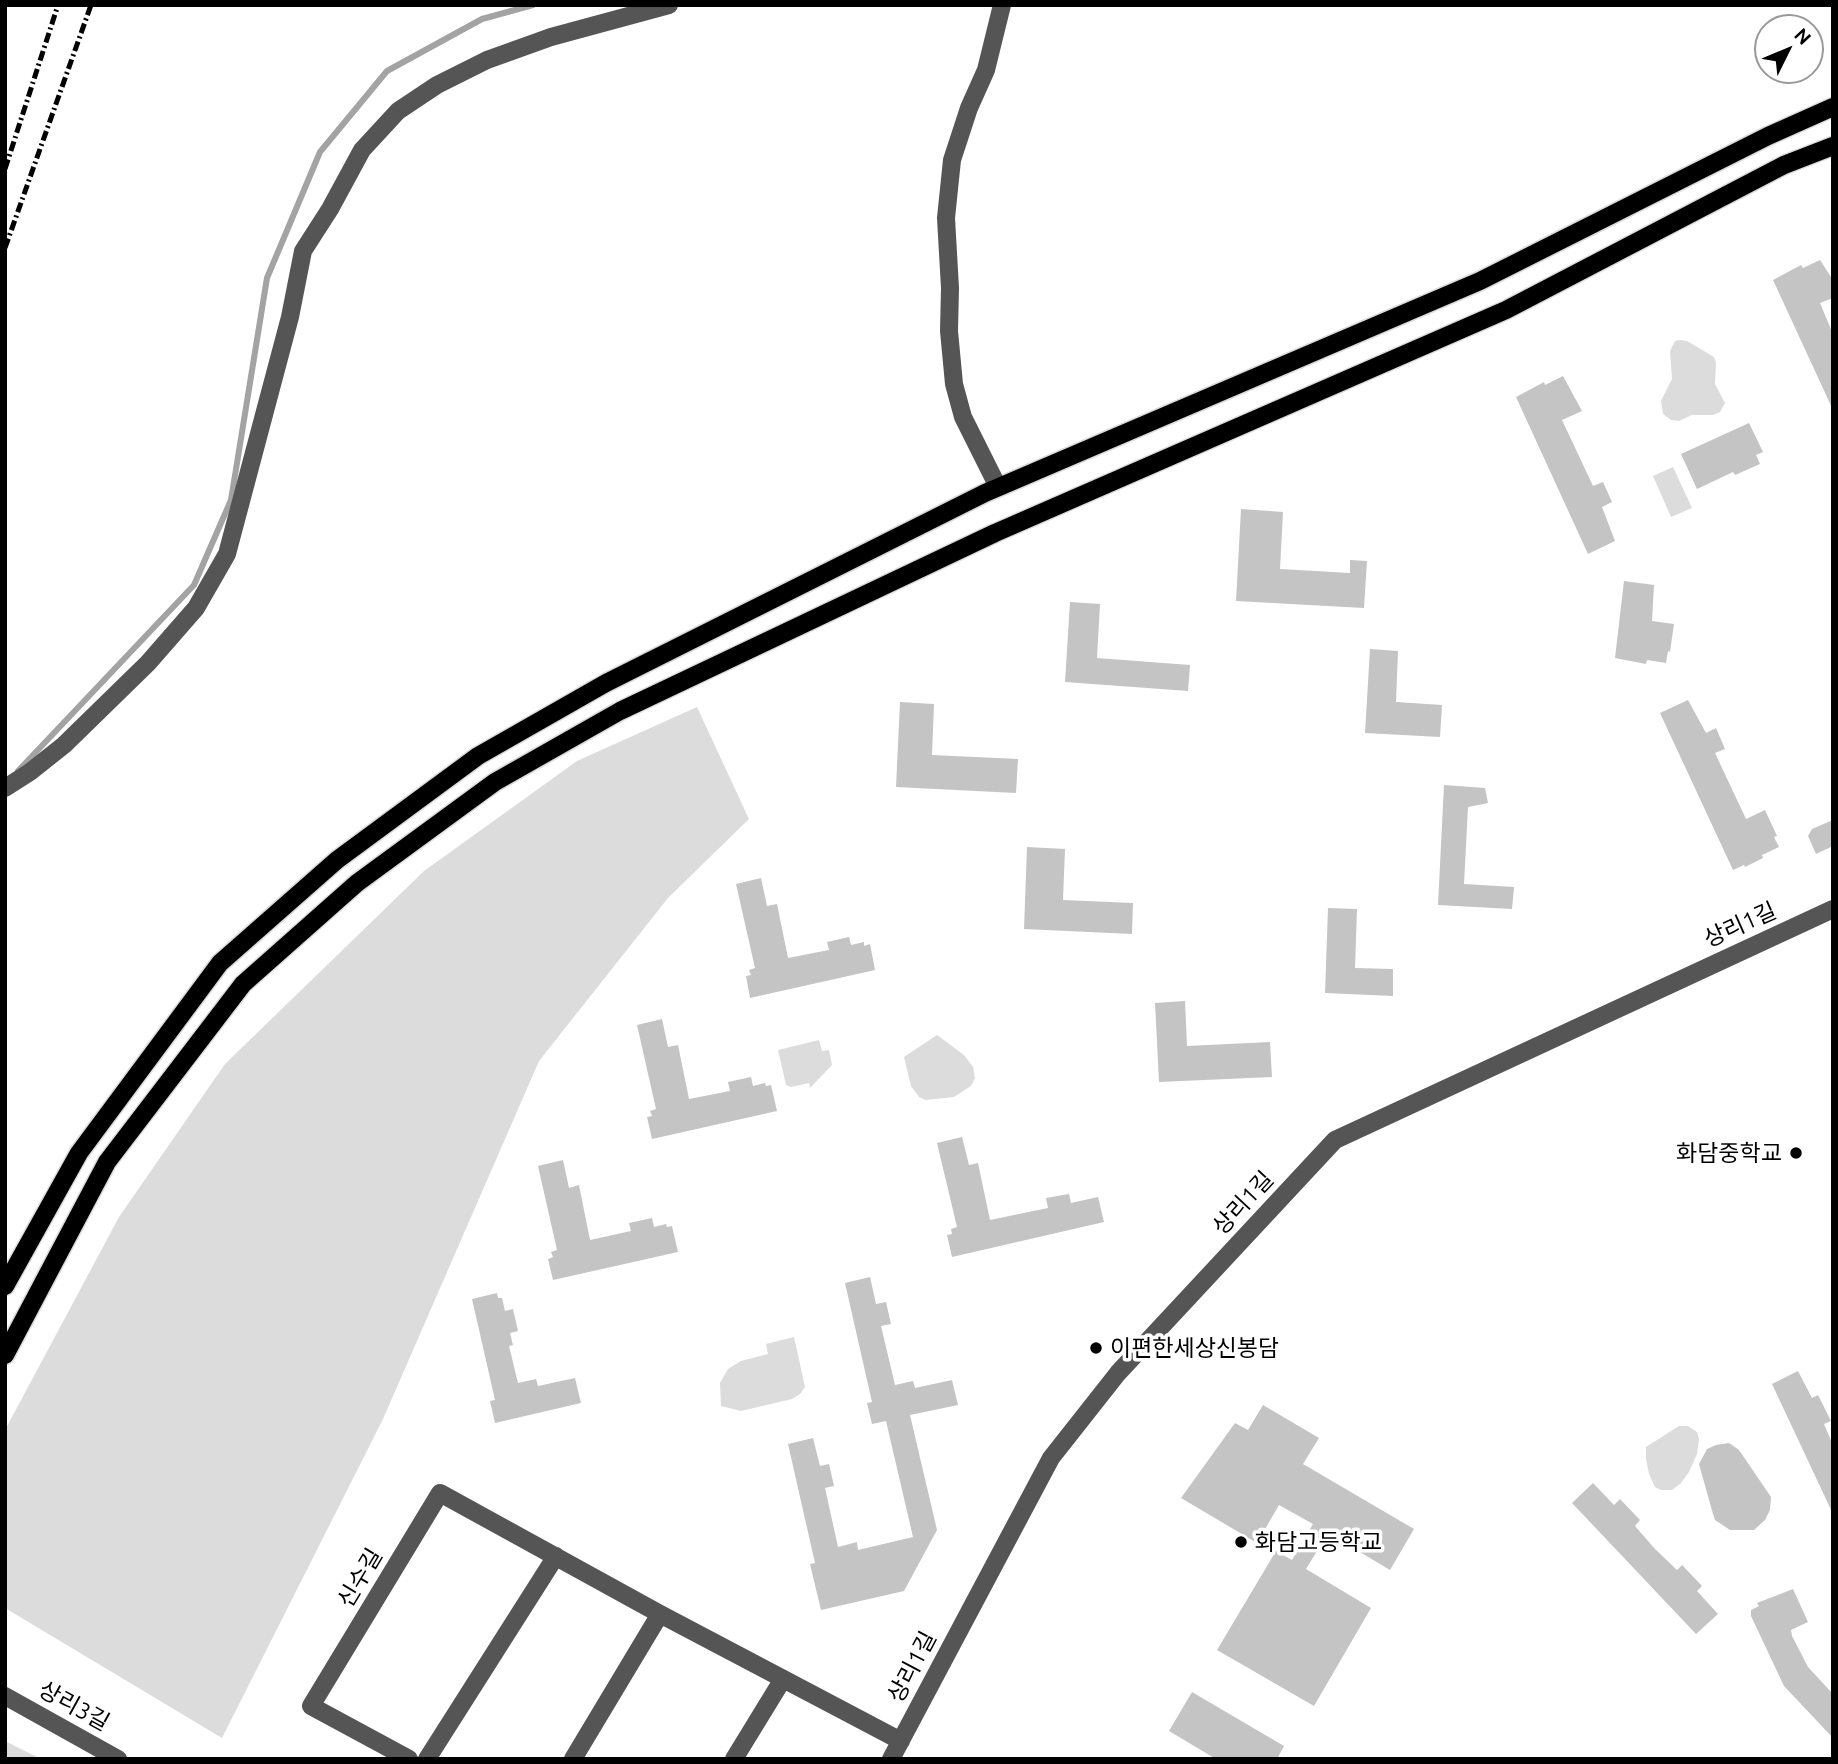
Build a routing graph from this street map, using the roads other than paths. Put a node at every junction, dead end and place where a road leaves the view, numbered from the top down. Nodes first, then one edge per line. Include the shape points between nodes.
1 (669, 5) edge
2 (1002, 5) edge
3 (1833, 107) edge
4 (1833, 146) edge
5 (998, 487) junction
6 (5, 788) edge
7 (1833, 909) edge
8 (5, 1286) edge
9 (5, 1355) edge
10 (556, 1556) junction
11 (660, 1614) junction
12 (783, 1679) junction
13 (5, 1696) edge
14 (901, 1741) junction
15 (118, 1759) edge
16 (409, 1759) edge
17 (427, 1759) edge
18 (573, 1759) edge
19 (734, 1759) edge
20 (891, 1759) edge

1 - 6 street via 551,37 487,60 398,111 362,150 303,251 228,554 196,608 148,663 64,745
2 - 5 street via 986,70 952,160 946,218 954,384 963,417
3 - 5 main road via 1480,281
4 - 9 main road via 1784,165 1506,310 970,544 620,711 495,782 357,883 243,984 107,1162
5 - 8 main road via 606,683 478,756 337,860 220,963 79,1153
7 - 14 street, 상리1길 via 1335,1140 1118,1373 1051,1458
10 - 11 street, 신수길
10 - 16 street, 신수길 via 440,1493 311,1706
10 - 17 street
11 - 12 street, 신수길
11 - 18 street
12 - 14 street, 신수길
12 - 19 street
13 - 15 street, 상리3길
14 - 20 street, 상리1길

